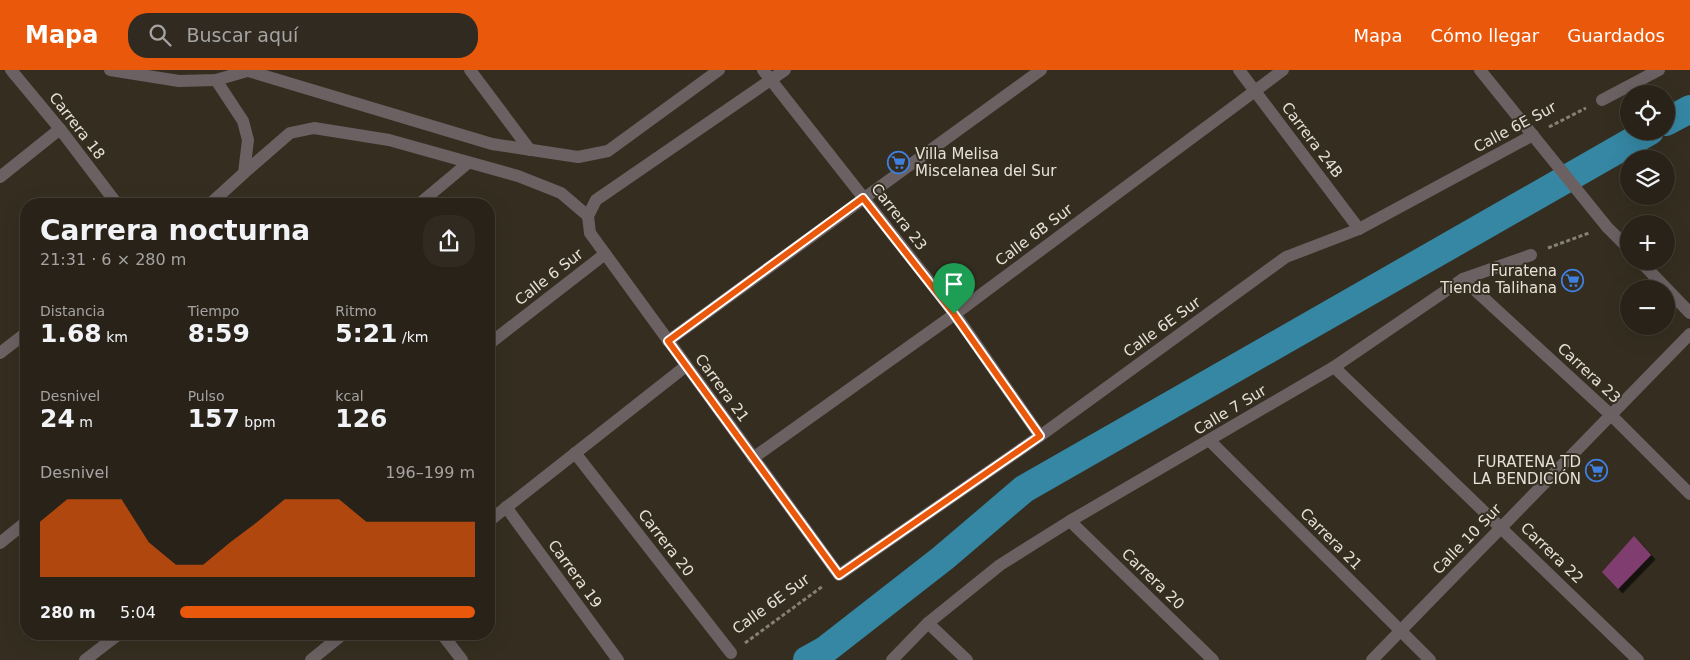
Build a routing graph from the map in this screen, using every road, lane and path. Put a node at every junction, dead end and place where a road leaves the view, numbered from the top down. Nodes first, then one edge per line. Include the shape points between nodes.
1 (11, 70) edge
2 (110, 70) edge
3 (246, 70) edge
4 (719, 70) edge
5 (785, 70) edge
6 (1040, 70) edge
7 (1239, 70) edge
8 (1283, 70) edge
9 (1480, 70) edge
10 (1659, 70) edge
11 (473, 71) edge
12 (767, 75) edge
13 (216, 80) junction
14 (1255, 91) junction
15 (1602, 100) joint
16 (60, 129) junction
17 (1533, 135) junction
18 (530, 150) junction
19 (468, 162) junction
20 (244, 174) junction
21 (0, 177) edge
22 (112, 198) edge
23 (217, 198) edge
24 (426, 198) edge
25 (863, 198) junction
26 (588, 216) junction
27 (1607, 227) junction
28 (1359, 229) junction
29 (1620, 240) edge
30 (605, 254) junction
31 (1531, 254) joint
32 (1649, 270) edge
33 (1462, 279) junction
34 (1690, 313) edge
35 (954, 314) junction
36 (1690, 334) edge
37 (20, 338) edge
38 (495, 339) edge
39 (668, 341) junction
40 (0, 353) edge
41 (686, 366) junction
42 (1334, 367) junction
43 (1611, 415) junction
44 (1040, 436) junction
45 (1210, 441) junction
46 (575, 453) junction
47 (753, 458) junction
48 (1690, 494) edge
49 (506, 508) junction
50 (495, 516) edge
51 (1070, 521) junction
52 (20, 527) edge
53 (1502, 527) junction
54 (0, 543) edge
55 (839, 575) junction
56 (928, 623) junction
57 (1400, 631) junction
58 (110, 640) edge
59 (335, 640) edge
60 (447, 640) edge
61 (731, 653) joint
62 (85, 660) edge
63 (310, 660) edge
64 (462, 660) edge
65 (618, 660) edge
66 (892, 660) edge
67 (966, 660) edge
68 (1213, 660) edge
69 (1372, 660) edge
70 (1430, 660) edge
71 (1638, 660) edge

1 - 16 street, Carrera 18
2 - 13 street via 179,81
3 - 13 street
3 - 18 street via 492,144
4 - 18 street via 608,151 578,157
5 - 12 street
6 - 25 street
7 - 14 street, Carrera 24B
8 - 14 street, Calle 6B Sur
9 - 17 street
10 - 15 street
11 - 18 street
12 - 25 street, Carrera 23
12 - 26 street via 596,200
13 - 20 street via 243,120 248,140
14 - 28 street, Carrera 24B
14 - 35 street, Calle 6B Sur
15 - 17 path, Calle 6E Sur
16 - 21 street
16 - 22 street, Carrera 18
17 - 27 street
17 - 28 street, Calle 6E Sur
19 - 20 street via 389,140 314,128 290,133
19 - 24 street
19 - 26 street via 518,176 561,193
20 - 23 street
25 - 35 street, Carrera 23
25 - 39 street
26 - 30 street, Carrera 21 via 590,233
27 - 29 street
27 - 31 path
28 - 44 street, Calle 6E Sur via 1286,257
30 - 38 street, Calle 6 Sur
30 - 39 street, Carrera 21
31 - 33 street, Calle 7 Sur
32 - 34 street
33 - 42 street, Calle 7 Sur
33 - 43 street, Carrera 23
35 - 44 street, Carrera 23
35 - 47 street, Calle 6B Sur
36 - 43 street, Calle 10 Sur
37 - 40 street
39 - 41 street, Carrera 21
41 - 46 street
41 - 47 street, Carrera 21
42 - 45 street, Calle 7 Sur
42 - 53 street, Carrera 22
43 - 48 street, Carrera 23
43 - 53 street, Calle 10 Sur
44 - 55 street, Calle 6E Sur
45 - 51 street, Calle 7 Sur
45 - 57 street, Carrera 21
46 - 49 street
46 - 61 street, Carrera 20
47 - 55 street, Carrera 21
49 - 50 street
49 - 65 street, Carrera 19
51 - 56 street, Calle 7 Sur via 1000,565
51 - 68 street, Carrera 20
52 - 54 street
53 - 57 street, Calle 10 Sur
53 - 71 street, Carrera 22
55 - 61 path, Calle 6E Sur
56 - 66 street, Calle 7 Sur
56 - 67 street
57 - 69 street, Calle 10 Sur
57 - 70 street, Carrera 21
58 - 62 street
59 - 63 street
60 - 64 street

